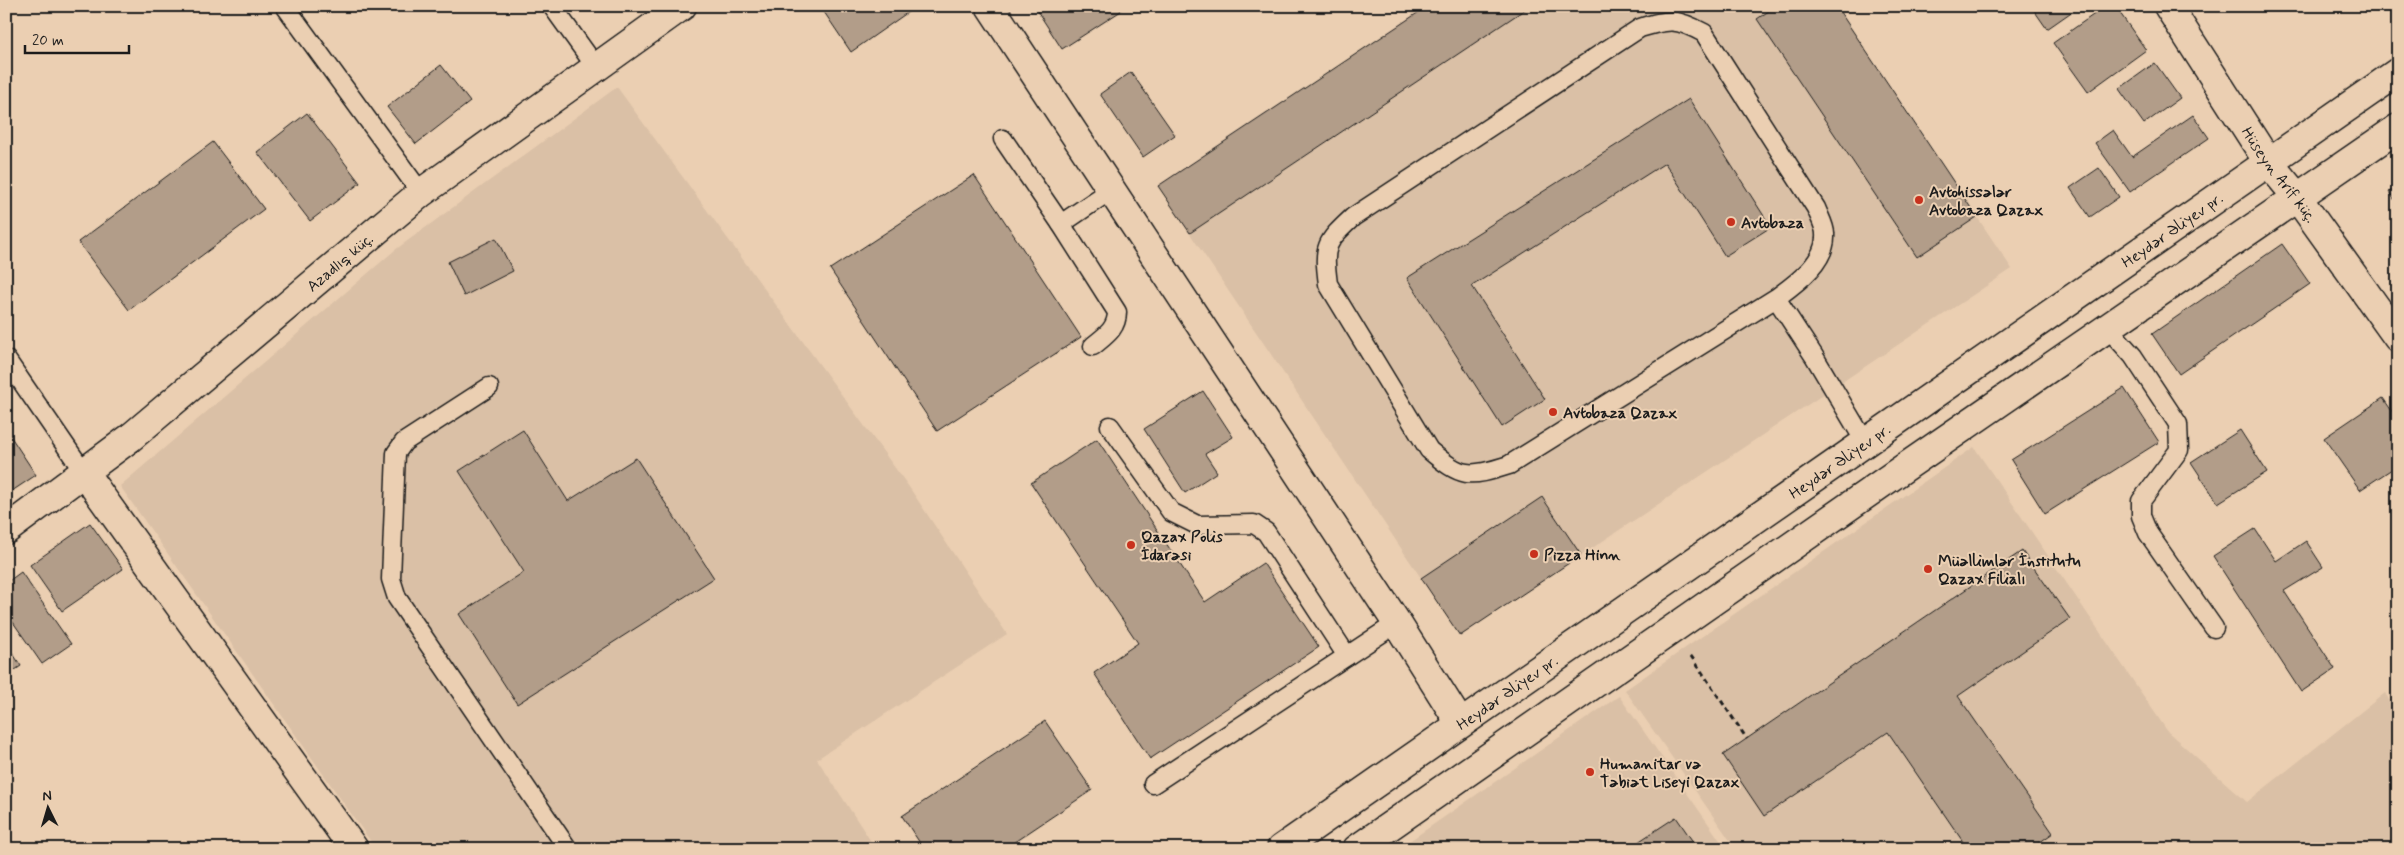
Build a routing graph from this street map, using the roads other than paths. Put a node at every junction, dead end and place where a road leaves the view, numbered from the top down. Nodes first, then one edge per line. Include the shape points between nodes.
1 (285, 6) edge
2 (552, 6) edge
3 (682, 6) edge
4 (990, 6) edge
5 (2168, 6) edge
6 (596, 68) junction
7 (2398, 72) edge
8 (2398, 128) edge
9 (1002, 139) dead end
10 (2268, 162) junction
11 (1111, 190) junction
12 (421, 193) junction
13 (2297, 197) junction
14 (1061, 224) junction
15 (1776, 298) junction
16 (2108, 328) junction
17 (2398, 338) edge
18 (1093, 346) dead end
19 (6, 358) edge
20 (489, 387) dead end
21 (1110, 426) dead end
22 (1865, 442) junction
23 (85, 474) junction
24 (1892, 477) junction
25 (6, 530) edge
26 (1398, 622) junction
27 (2214, 628) dead end
28 (1347, 656) junction
29 (1460, 723) junction
30 (1153, 784) dead end
31 (354, 849) edge
32 (568, 849) edge
33 (1280, 849) edge
34 (1357, 849) edge

1 - 12 lane
2 - 6 lane
3 - 6 main road, Azadlıq küç.
4 - 11 main road
5 - 10 main road, Hüseyn Arif küç.
6 - 12 main road, Azadlıq küç.
7 - 10 main road, Heydər Əliyev pr.
8 - 13 main road
9 - 14 lane
10 - 13 main road, Hüseyn Arif küç.
10 - 22 main road, Heydər Əliyev pr.
11 - 14 lane
11 - 26 main road
12 - 23 main road, Azadlıq küç.
13 - 16 main road
13 - 17 main road, Hüseyn Arif küç.
14 - 18 lane via 1117,312 1112,330
15 - 15 lane via 1509,465 1478,474 1452,470 1428,450 1328,284 1325,258 1331,237 1353,217 1640,28 1665,20 1687,24 1704,33 1816,208 1826,234 1819,258 1802,278
15 - 22 lane
16 - 24 main road
16 - 27 lane via 2132,356 2178,424 2180,450 2141,501 2141,516 2148,532
19 - 23 lane
20 - 32 lane via 404,442 396,453 391,579 397,598
21 - 28 lane via 1171,512 1197,525 1254,524 1266,532
22 - 24 main road
22 - 29 main road, Heydər Əliyev pr.
23 - 25 main road, Azadlıq küç.
23 - 31 main road
24 - 34 main road
26 - 28 lane
26 - 29 main road
28 - 30 lane
29 - 33 main road, Heydər Əliyev pr.

